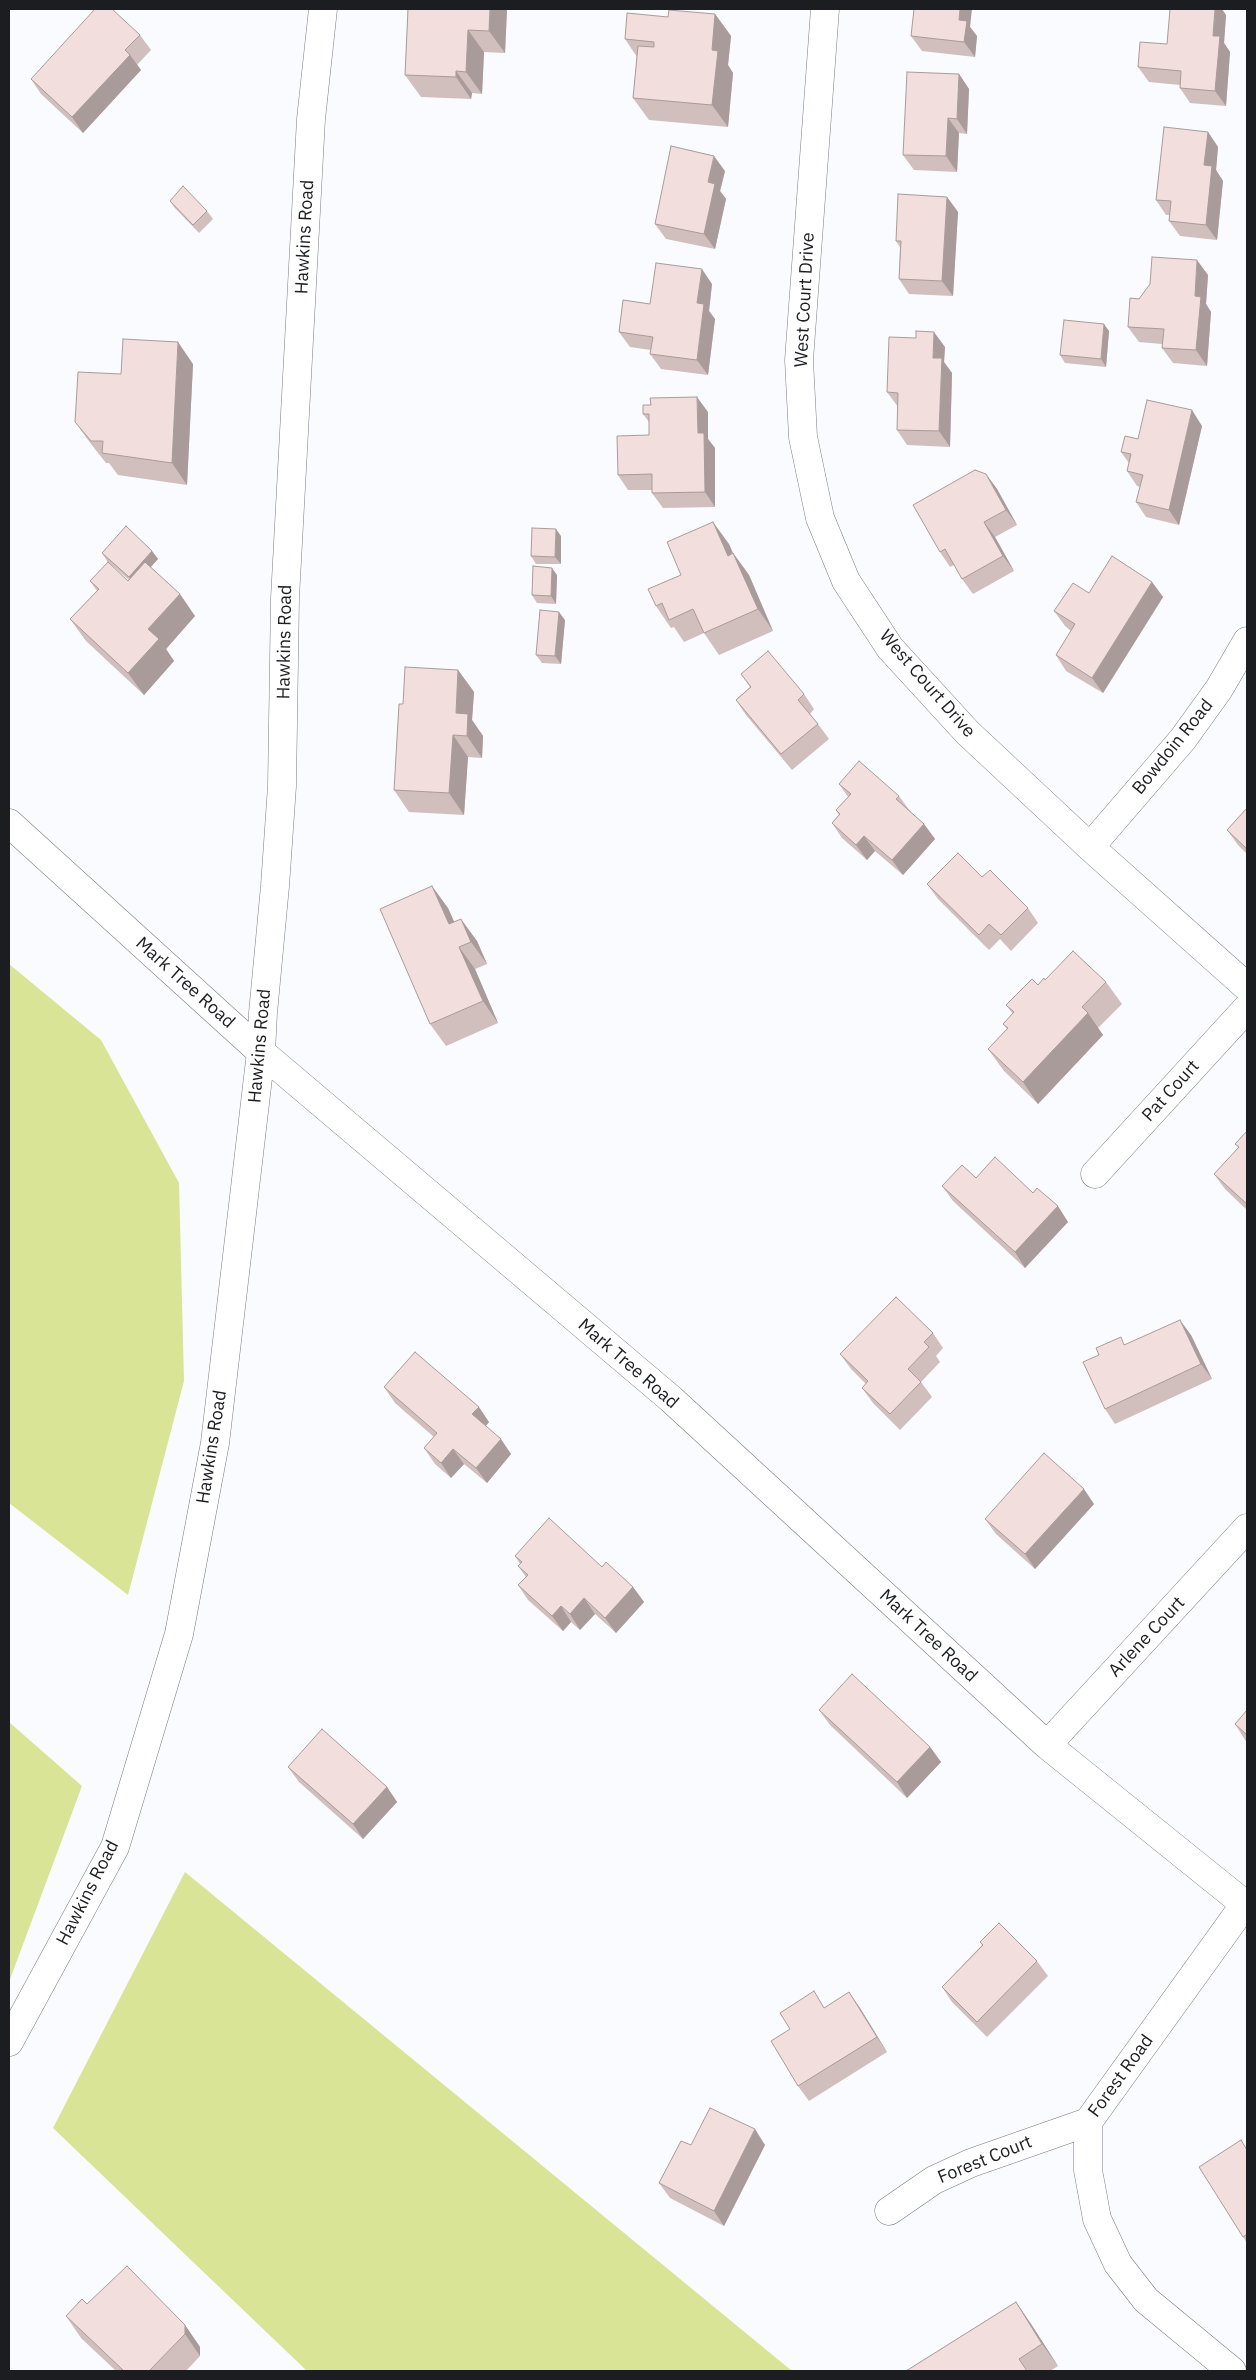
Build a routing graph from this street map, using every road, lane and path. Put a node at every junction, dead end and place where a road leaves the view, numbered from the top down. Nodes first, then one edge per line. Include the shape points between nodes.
1 (323, 9) edge
2 (825, 9) edge
3 (1247, 641) edge
4 (9, 823) edge
5 (1090, 847) junction
6 (1247, 987) edge
7 (1247, 1008) edge
8 (261, 1052) junction
9 (1096, 1174) dead end
10 (1247, 1528) edge
11 (1047, 1745) junction
12 (1246, 1905) edge
13 (9, 2042) edge
14 (1088, 2122) junction
15 (889, 2211) dead end
16 (1232, 2371) edge

1 - 8 street, Hawkins Road via 311,119 285,598 282,786
2 - 5 street, West Court Drive via 799,360 804,438 820,518 846,581 890,648 968,733
3 - 5 street, Bowdoin Road via 1219,689 1183,740
4 - 8 street, Mark Tree Road
5 - 6 street, West Court Drive
7 - 9 street, Pat Court
8 - 11 street, Mark Tree Road via 671,1400
8 - 13 street, Hawkins Road via 215,1443 179,1634 115,1846
10 - 11 street, Arlene Court
11 - 12 street, Mark Tree Road
12 - 14 street, Forest Road
14 - 15 street, Forest Court via 971,2162 934,2180
14 - 16 street, Forest Road via 1088,2170 1097,2219 1118,2264 1146,2300

